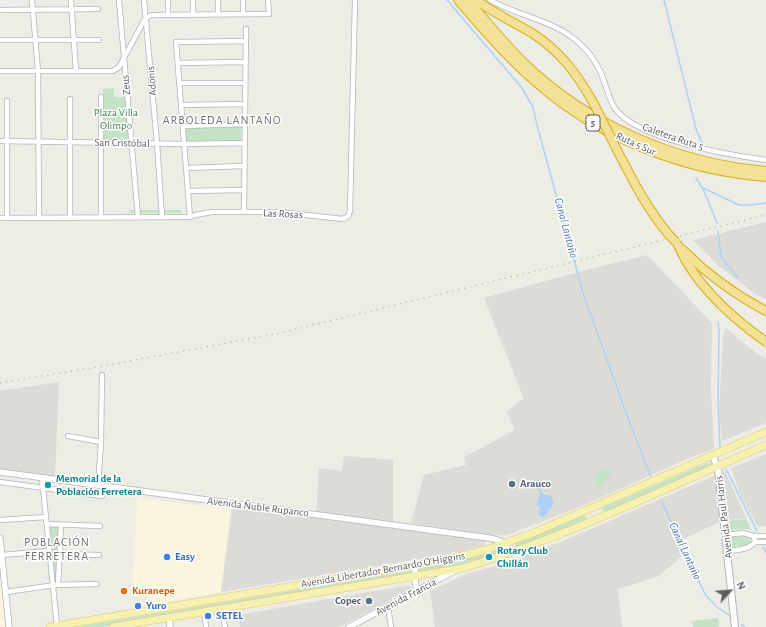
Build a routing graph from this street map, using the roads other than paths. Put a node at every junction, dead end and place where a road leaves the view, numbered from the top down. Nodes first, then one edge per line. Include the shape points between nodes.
1 (32, 0) edge
2 (71, 0) edge
3 (119, 0) edge
4 (144, 0) edge
5 (168, 0) edge
6 (193, 0) edge
7 (218, 0) edge
8 (243, 0) edge
9 (268, 0) edge
10 (355, 0) edge
11 (458, 0) edge
12 (468, 0) edge
13 (476, 0) edge
14 (490, 0) edge
15 (72, 9) junction
16 (98, 9) dead end
17 (0, 10) edge
18 (33, 10) junction
19 (168, 14) junction
20 (193, 14) junction
21 (218, 14) junction
22 (243, 14) junction
23 (146, 17) junction
24 (246, 29) dead end
25 (0, 40) edge
26 (35, 40) junction
27 (74, 40) junction
28 (99, 40) dead end
29 (246, 41) junction
30 (124, 58) junction
31 (245, 62) junction
32 (178, 63) junction
33 (38, 70) junction
34 (0, 71) edge
35 (76, 71) junction
36 (245, 83) junction
37 (179, 84) junction
38 (101, 97) dead end
39 (70, 99) dead end
40 (7, 101) dead end
41 (245, 104) junction
42 (181, 105) junction
43 (245, 124) junction
44 (182, 126) junction
45 (38, 141) junction
46 (0, 142) edge
47 (7, 142) junction
48 (70, 142) junction
49 (101, 142) junction
50 (131, 143) junction
51 (157, 143) junction
52 (244, 143) junction
53 (184, 144) junction
54 (766, 160) edge
55 (244, 166) junction
56 (186, 168) junction
57 (766, 171) edge
58 (766, 177) edge
59 (244, 190) junction
60 (188, 191) junction
61 (244, 212) junction
62 (101, 217) junction
63 (138, 217) junction
64 (162, 217) junction
65 (190, 217) junction
66 (0, 218) edge
67 (7, 218) junction
68 (38, 218) junction
69 (70, 218) junction
70 (677, 244) junction
71 (766, 311) edge
72 (766, 342) edge
73 (102, 375) dead end
74 (766, 432) edge
75 (68, 436) dead end
76 (101, 442) junction
77 (766, 445) edge
78 (713, 456) junction
79 (718, 466) junction
80 (0, 472) edge
81 (42, 478) junction
82 (0, 482) edge
83 (98, 486) junction
84 (43, 488) junction
85 (102, 496) dead end
86 (592, 508) junction
87 (46, 517) junction
88 (597, 519) junction
89 (0, 520) edge
90 (46, 524) junction
91 (61, 525) junction
92 (100, 526) dead end
93 (726, 535) junction
94 (754, 536) junction
95 (766, 536) edge
96 (0, 538) edge
97 (754, 542) junction
98 (766, 542) edge
99 (506, 544) junction
100 (49, 551) junction
101 (728, 551) junction
102 (510, 553) junction
103 (60, 554) junction
104 (2, 555) junction
105 (99, 555) dead end
106 (416, 566) junction
107 (463, 568) junction
108 (414, 576) junction
109 (97, 584) dead end
110 (58, 585) junction
111 (53, 586) junction
112 (298, 586) junction
113 (6, 592) junction
114 (417, 592) junction
115 (298, 596) junction
116 (388, 607) junction
117 (222, 609) junction
118 (204, 612) junction
119 (169, 618) junction
120 (54, 626) edge
121 (9, 627) edge
122 (113, 627) edge
123 (170, 627) edge
124 (206, 627) edge
125 (226, 627) edge
126 (349, 627) edge
127 (391, 627) edge
128 (735, 627) edge

1 - 18 street
2 - 15 street
3 - 30 street, Zeus
4 - 23 street, Adonis
5 - 19 street
6 - 20 street
7 - 21 street
8 - 22 street
9 - 22 street via 269,14
10 - 61 street, Las Rosas via 348,216 344,219 279,212
11 - 58 highway, Ruta 5 Sur / 5 via 499,47 530,77 555,98 594,124 636,145 677,160 719,171
12 - 57 highway, Ruta 5 Sur / 5 via 534,72 568,99 604,122 682,155
13 - 70 highway, bridge via 553,49 576,73 645,204
14 - 54 street, Caletera Ruta 5 via 551,25 578,42 596,64 615,108 624,118 657,134 688,144
15 - 16 street
15 - 18 street
15 - 27 street
17 - 18 street
18 - 26 street
19 - 20 street
19 - 23 street via 153,14
20 - 21 street
21 - 22 street
23 - 30 street
23 - 51 street, Adonis
24 - 29 street
25 - 26 street
26 - 27 street
26 - 33 street
27 - 28 street
27 - 35 street
29 - 31 street
29 - 32 street via 176,42
30 - 35 street via 119,67 113,70
30 - 50 street, Zeus
31 - 32 street
31 - 36 street
32 - 37 street
33 - 34 street
33 - 35 street
33 - 45 street
36 - 37 street
36 - 41 street
37 - 42 street
38 - 49 street
39 - 48 street
40 - 47 street
41 - 42 street
41 - 43 street
42 - 44 street
43 - 44 street
43 - 52 street
44 - 53 street
45 - 47 street, San Cristóbal
45 - 48 street, San Cristóbal
45 - 68 street
46 - 47 street, San Cristóbal
47 - 67 street
48 - 49 street, San Cristóbal
48 - 69 street
49 - 50 street, San Cristóbal
49 - 62 street
50 - 51 street, San Cristóbal
50 - 63 street, Zeus
51 - 53 street, San Cristóbal
51 - 64 street, Adonis
52 - 53 street, San Cristóbal
52 - 55 street
53 - 56 street
55 - 56 street
55 - 59 street
56 - 60 street
59 - 60 street
59 - 61 street
60 - 65 street
61 - 65 street, Las Rosas via 204,213
62 - 63 street, Las Rosas
62 - 69 street, Las Rosas
63 - 64 street, Las Rosas
64 - 65 street, Las Rosas
66 - 67 street, Las Rosas
67 - 68 street, Las Rosas
68 - 69 street, Las Rosas
70 - 71 highway via 716,278
70 - 72 highway via 690,267 715,298
73 - 76 street
74 - 78 main road, Avenida Libertador Bernardo O'Higgins
75 - 76 street
76 - 83 street
77 - 79 main road, Avenida Libertador Bernardo O'Higgins
78 - 79 main road, Avenida Paul Harris
78 - 86 main road, Avenida Libertador Bernardo O'Higgins
79 - 88 main road, Avenida Libertador Bernardo O'Higgins
79 - 93 main road, Avenida Paul Harris
80 - 81 street, Avenida Ñuble Rupanco
81 - 83 street, Avenida Ñuble Rupanco
81 - 84 street
82 - 84 street
83 - 99 street, Avenida Ñuble Rupanco via 482,536 498,539
84 - 85 street
84 - 87 street
86 - 88 main road
86 - 99 main road, Avenida Libertador Bernardo O'Higgins
87 - 89 street
87 - 90 street
88 - 102 main road, Avenida Libertador Bernardo O'Higgins
90 - 91 street
90 - 100 street
91 - 92 street
91 - 103 street
93 - 94 street via 743,533
93 - 101 main road, Avenida Paul Harris
94 - 95 street
94 - 97 street
96 - 104 street
97 - 98 street
97 - 101 street via 745,549
99 - 102 street
99 - 106 main road, Avenida Libertador Bernardo O'Higgins
100 - 104 street
100 - 111 street
101 - 128 main road, Avenida Paul Harris
102 - 107 main road, Avenida Libertador Bernardo O'Higgins
103 - 105 street
103 - 110 street
104 - 113 street
106 - 108 street
106 - 112 main road, Avenida Libertador Bernardo O'Higgins
107 - 108 main road, Avenida Libertador Bernardo O'Higgins
107 - 114 street, Avenida Francia
108 - 114 street
108 - 115 main road, Avenida Libertador Bernardo O'Higgins
109 - 110 street
110 - 111 street
111 - 113 street
111 - 120 street
112 - 115 main road
112 - 120 main road, Avenida Libertador Bernardo O'Higgins
113 - 121 street
114 - 116 street, Avenida Francia
115 - 117 main road, Avenida Libertador Bernardo O'Higgins
116 - 126 street, Avenida Francia
116 - 127 street
117 - 118 main road, Avenida Libertador Bernardo O'Higgins
117 - 125 street
118 - 119 main road, Avenida Libertador Bernardo O'Higgins
118 - 124 street
119 - 122 main road, Avenida Libertador Bernardo O'Higgins
119 - 123 street

